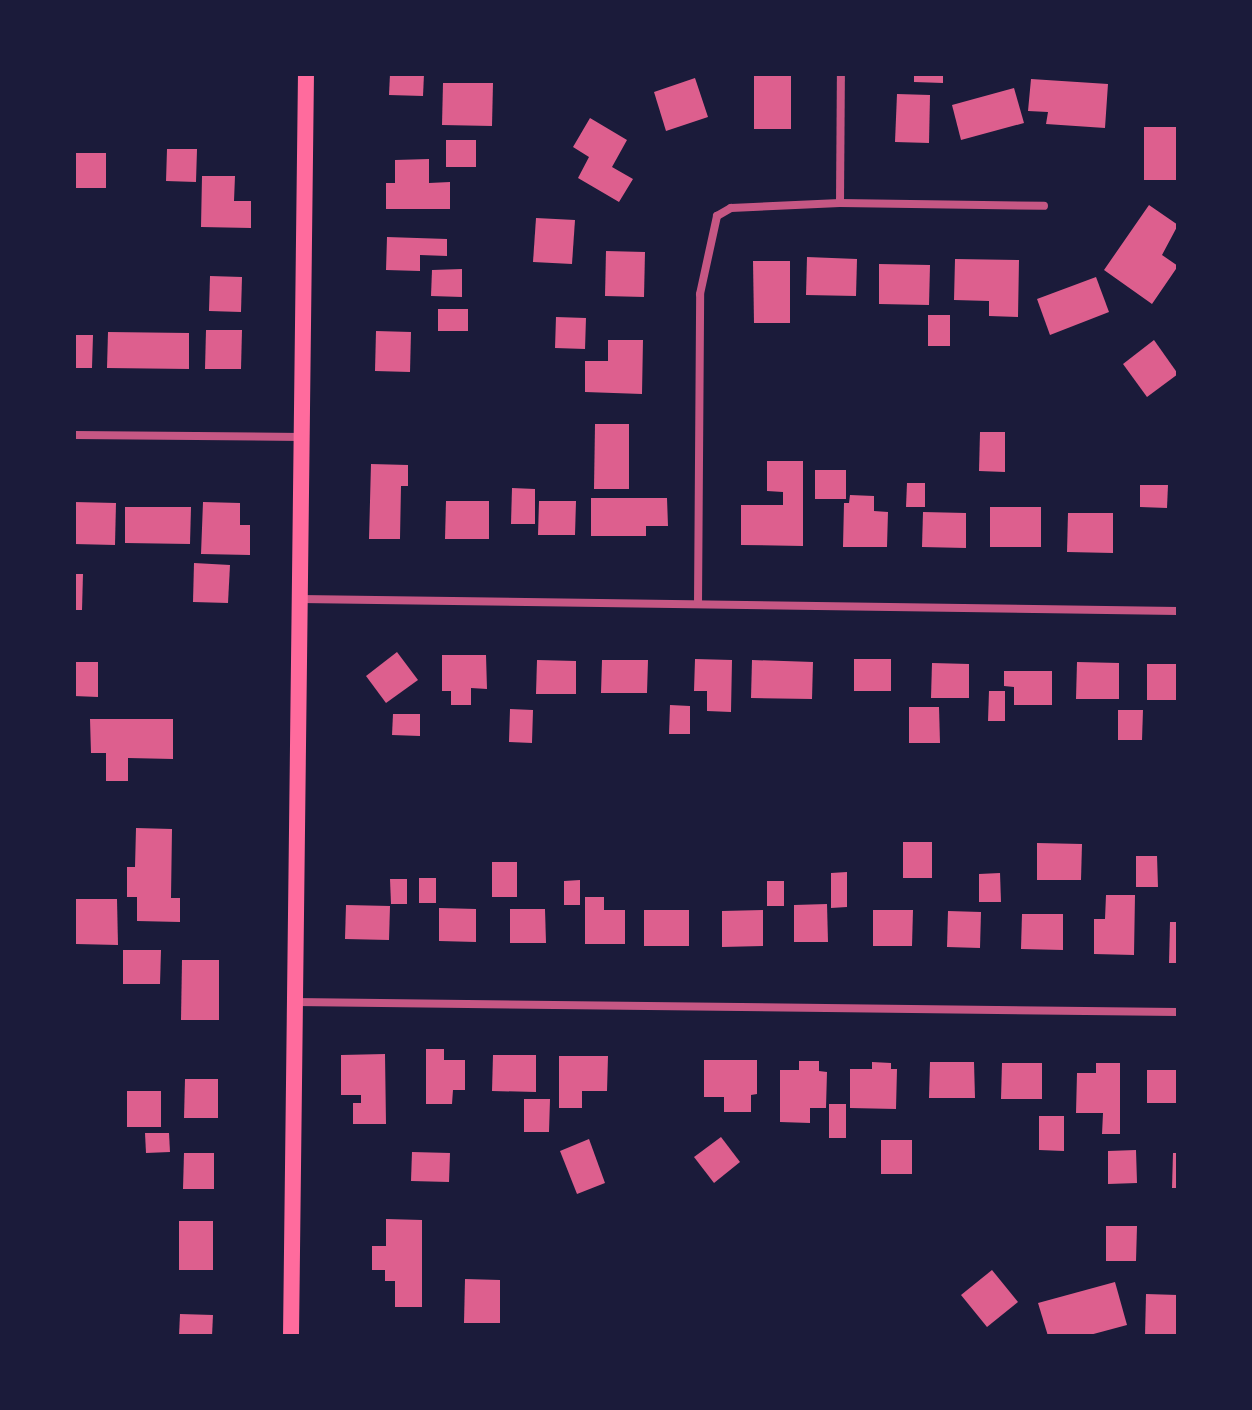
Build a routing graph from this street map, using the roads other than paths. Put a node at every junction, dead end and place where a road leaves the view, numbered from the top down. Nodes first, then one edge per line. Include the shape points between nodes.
1 (306, 74) edge
2 (841, 74) edge
3 (840, 203) junction
4 (1044, 206) dead end
5 (74, 435) edge
6 (302, 437) junction
7 (300, 599) junction
8 (698, 604) junction
9 (1178, 611) edge
10 (295, 1002) junction
11 (1178, 1012) edge
12 (291, 1336) edge

1 - 6 main road
2 - 3 street
3 - 4 street
3 - 8 street via 731,208 717,216 700,294
5 - 6 street
6 - 7 main road
7 - 8 street
7 - 10 main road
8 - 9 street
10 - 11 street
10 - 12 main road

